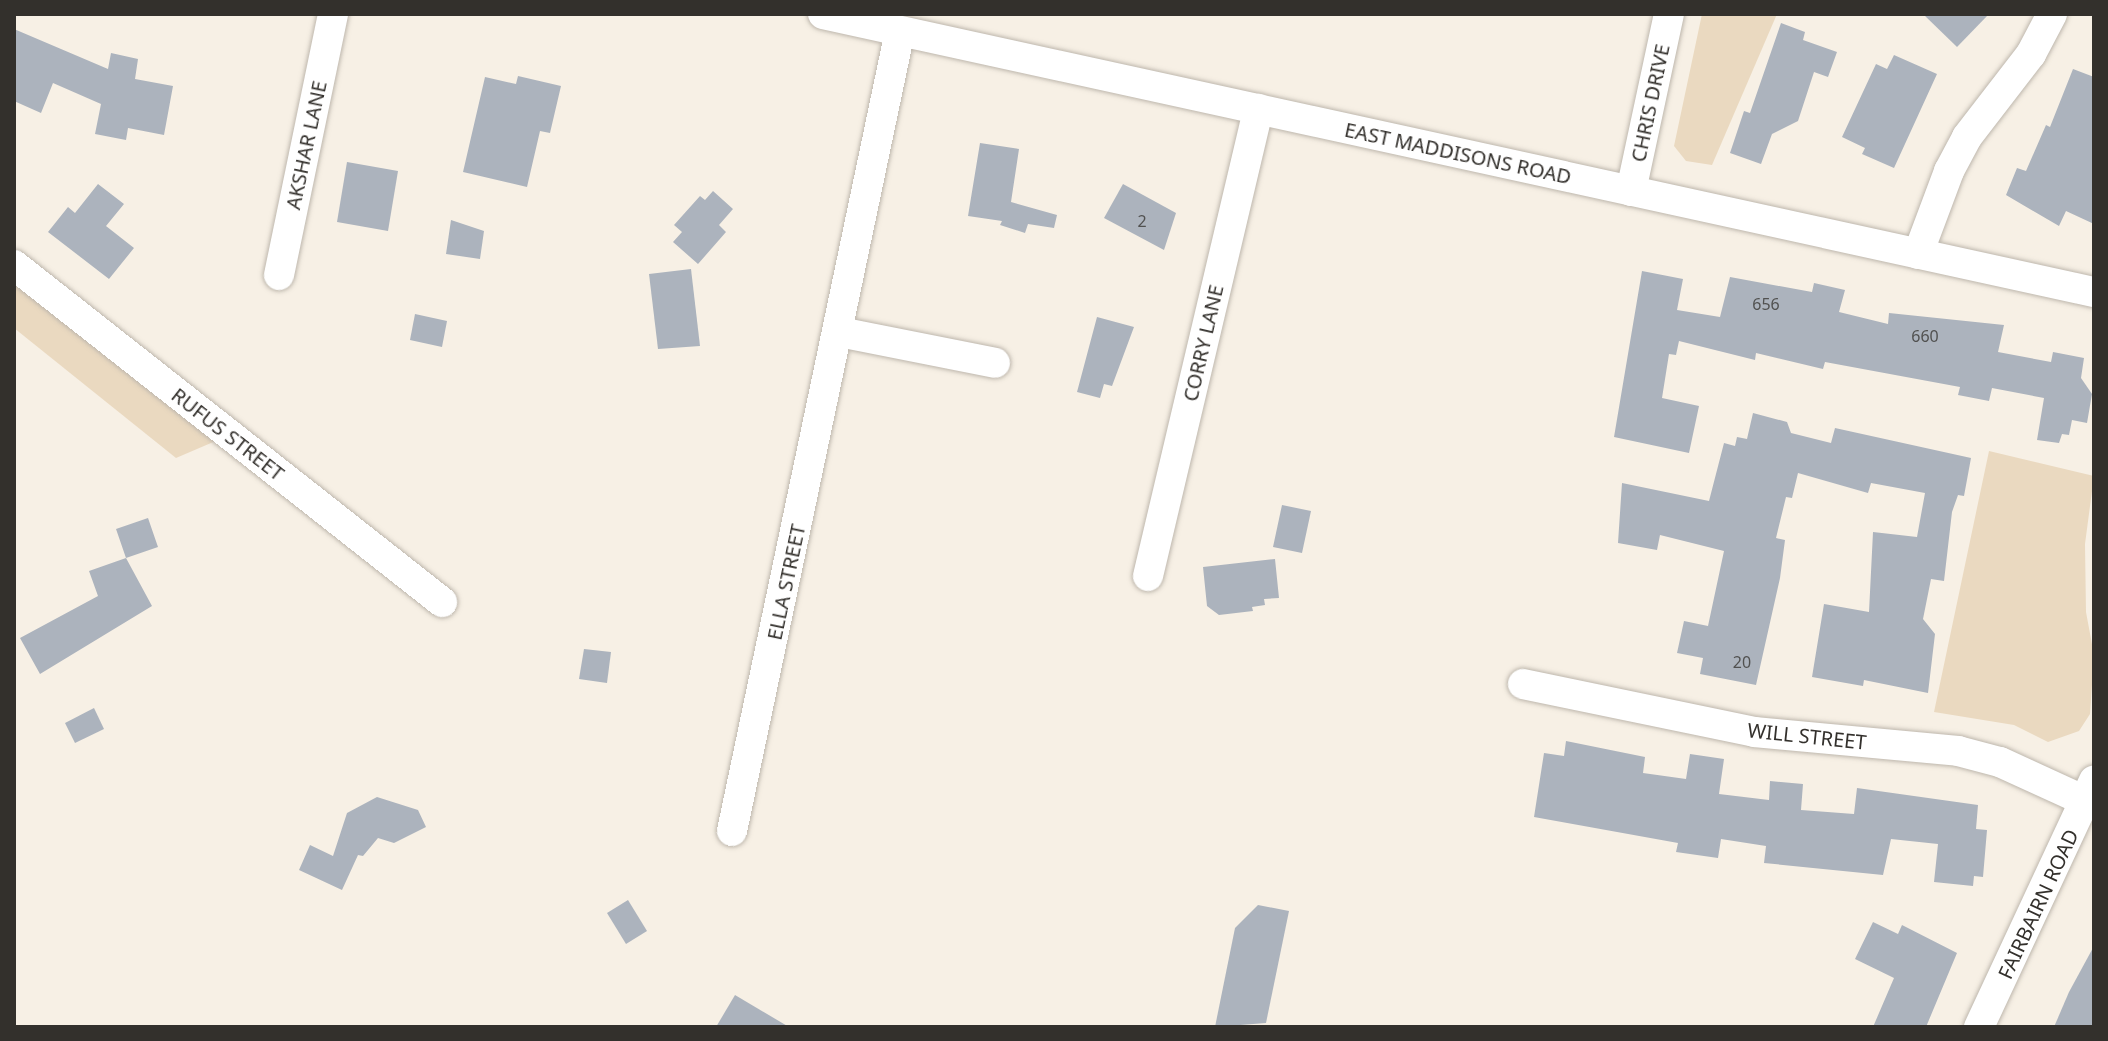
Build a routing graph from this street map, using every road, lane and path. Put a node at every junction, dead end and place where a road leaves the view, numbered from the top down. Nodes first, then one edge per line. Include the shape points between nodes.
1 (333, 14) edge
2 (823, 14) edge
3 (1669, 14) edge
4 (2052, 14) edge
5 (892, 24) edge
6 (1258, 109) junction
7 (1631, 191) junction
8 (1918, 254) junction
9 (14, 265) edge
10 (279, 275) dead end
11 (2094, 292) edge
12 (839, 332) junction
13 (995, 363) dead end
14 (1148, 576) dead end
15 (442, 602) dead end
16 (1523, 684) dead end
17 (2089, 790) edge
18 (732, 831) dead end
19 (1979, 1027) edge

1 - 10 street, AKSHAR LANE
2 - 5 street, EAST MADDISONS ROAD
3 - 7 street, CHRIS DRIVE
4 - 8 street via 2031,54 1967,137
5 - 6 street, EAST MADDISONS ROAD
5 - 12 street, ELLA STREET
6 - 7 street, EAST MADDISONS ROAD
6 - 14 street, CORRY LANE
7 - 8 street, EAST MADDISONS ROAD
8 - 11 street, EAST MADDISONS ROAD
9 - 15 street, RUFUS STREET
12 - 13 street
12 - 18 street, ELLA STREET
16 - 17 street, WILL STREET via 1754,732 1958,751
17 - 19 street, FAIRBAIRN ROAD

